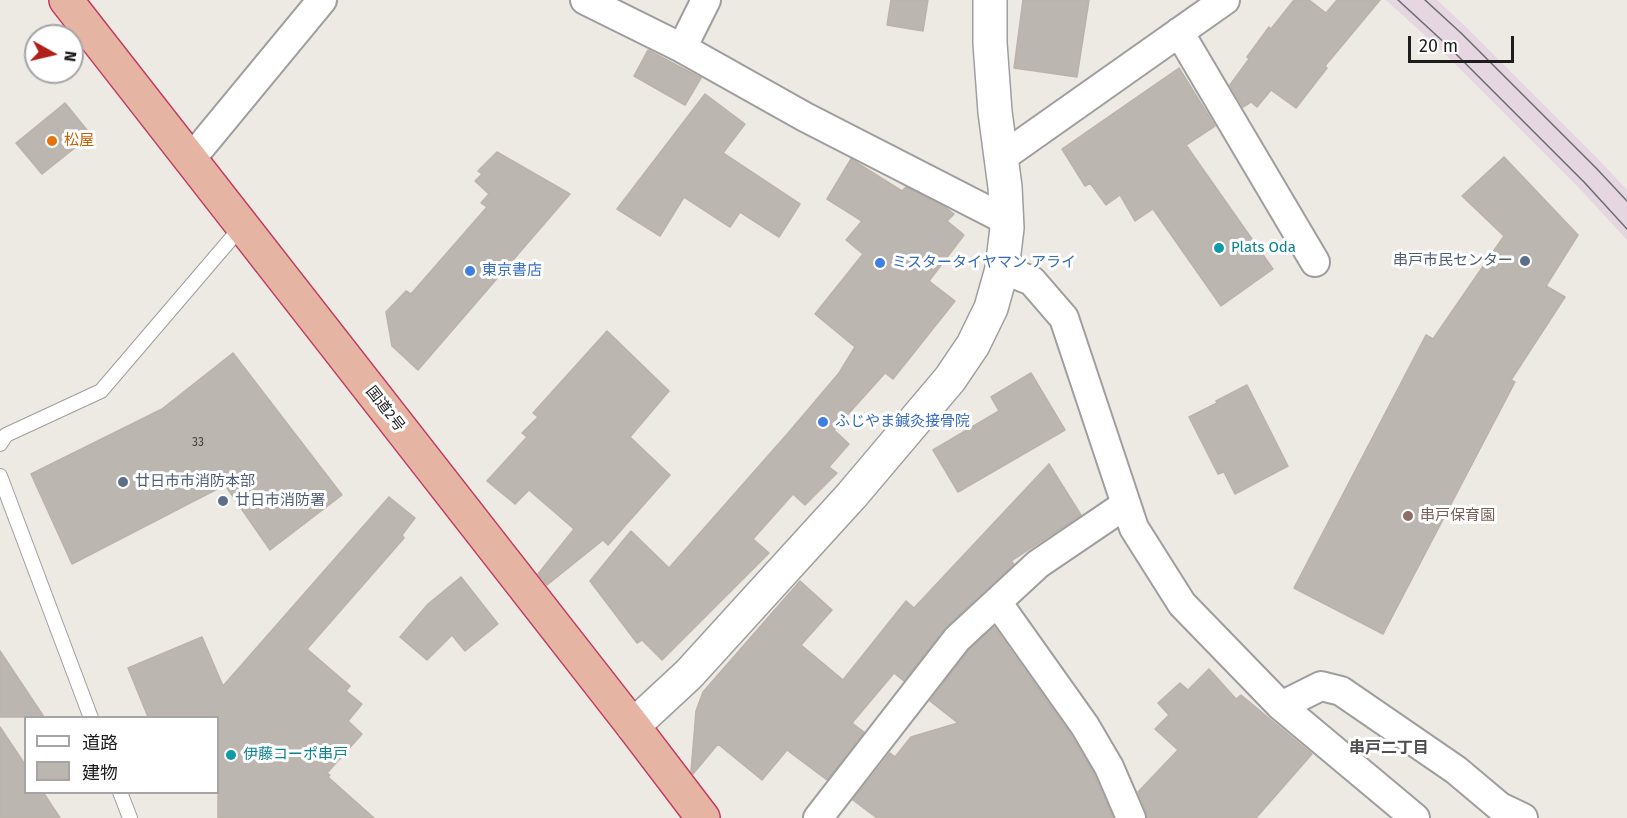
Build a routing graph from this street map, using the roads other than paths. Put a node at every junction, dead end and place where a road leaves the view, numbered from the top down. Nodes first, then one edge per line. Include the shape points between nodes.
1 (66, 0) edge
2 (322, 0) edge
3 (585, 0) edge
4 (706, 0) edge
5 (990, 0) edge
6 (1225, 0) edge
7 (1179, 32) junction
8 (682, 48) junction
9 (1002, 158) junction
10 (190, 160) junction
11 (1006, 220) junction
12 (242, 226) junction
13 (1315, 262) dead end
14 (1002, 269) junction
15 (0, 444) edge
16 (0, 476) edge
17 (1125, 505) junction
18 (997, 602) junction
19 (1281, 706) junction
20 (92, 716) edge
21 (633, 726) junction
22 (121, 794) edge
23 (130, 818) edge
24 (704, 818) edge
25 (818, 818) edge
26 (1131, 818) edge
27 (1415, 818) edge
28 (1523, 818) edge

1 - 10 highway, 国道2号
2 - 10 street
3 - 8 street
4 - 8 street
5 - 9 street via 995,112
6 - 7 street
7 - 9 street
7 - 13 street
8 - 11 street
9 - 11 street
10 - 12 highway, 国道2号
11 - 14 street
12 - 15 lane via 101,391 6,435
12 - 21 highway, 国道2号
14 - 17 street via 1032,281 1064,318
14 - 21 street via 991,308 950,379 767,589 689,674
16 - 20 lane
17 - 18 street via 1038,564
17 - 19 street via 1134,528 1182,604
18 - 25 street via 957,639
18 - 26 street via 1085,726 1109,767
19 - 27 street
19 - 28 street via 1321,686 1341,691 1456,770 1500,807
21 - 24 highway, 国道2号
22 - 23 lane

